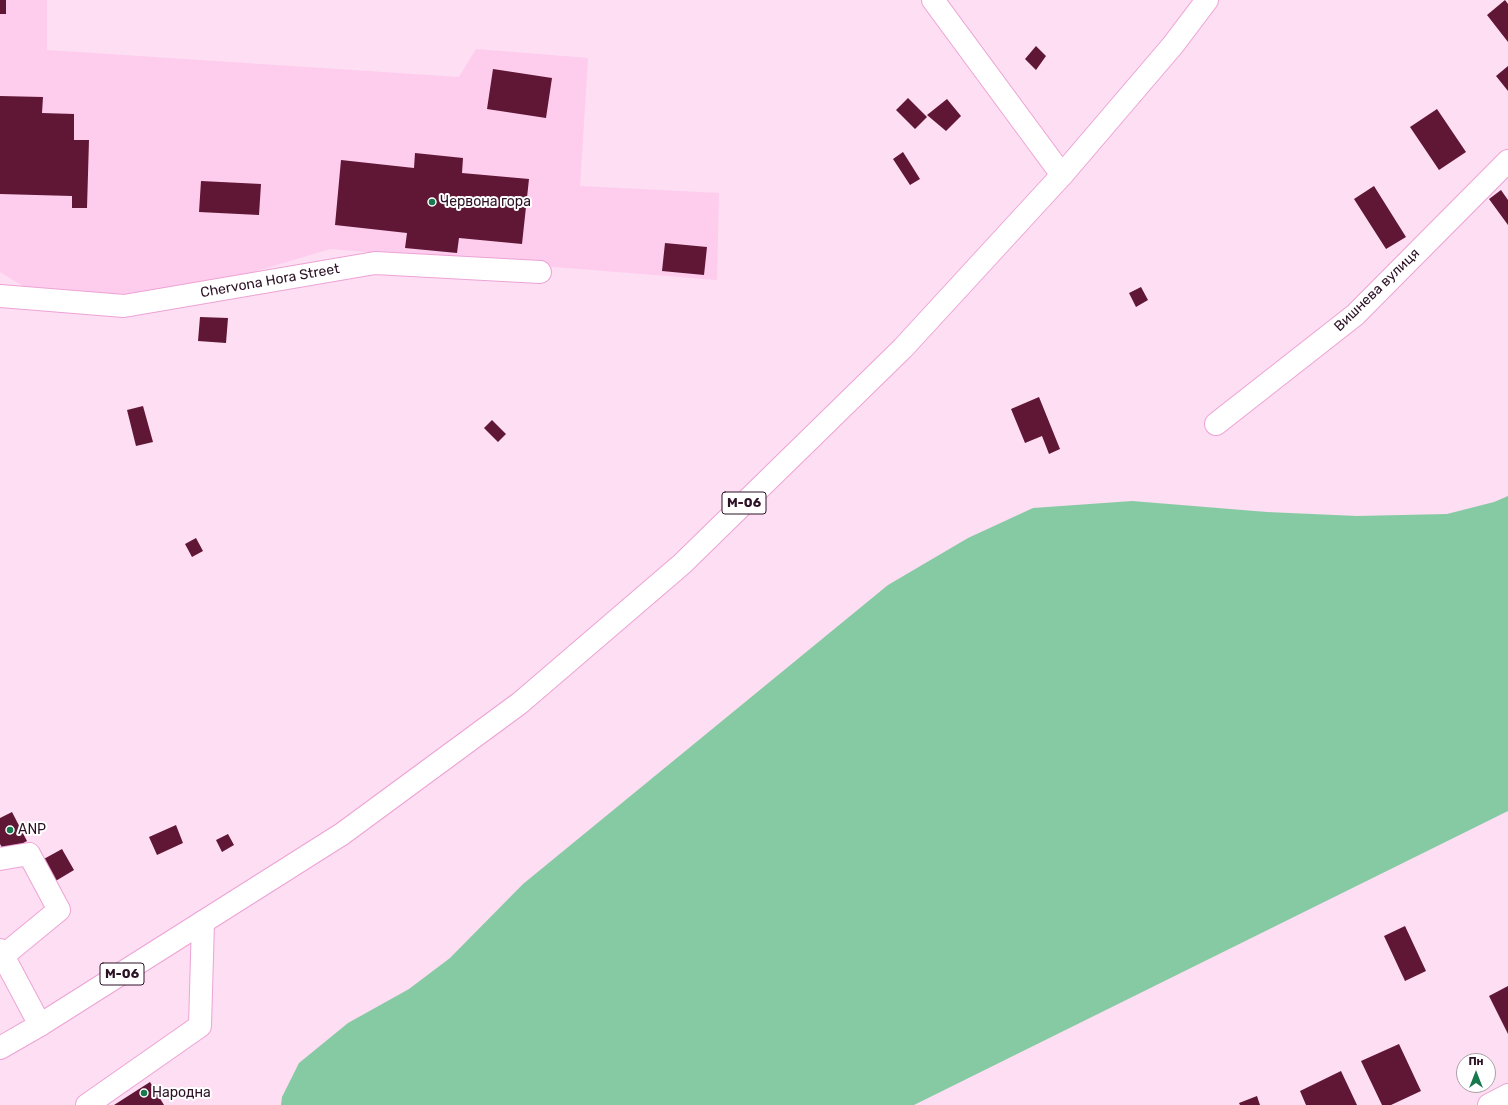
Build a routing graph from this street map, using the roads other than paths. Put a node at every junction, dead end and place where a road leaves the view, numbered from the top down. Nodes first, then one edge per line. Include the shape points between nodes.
1 (933, 0) edge
2 (1207, 0) edge
3 (1508, 160) edge
4 (1062, 175) junction
5 (540, 272) dead end
6 (0, 296) edge
7 (1216, 424) dead end
8 (0, 859) edge
9 (203, 922) junction
10 (2, 953) edge
11 (40, 1025) junction
12 (0, 1048) edge
13 (1508, 1096) edge
14 (87, 1105) edge
15 (1489, 1105) edge

1 - 4 main road
2 - 4 main road, М-06 via 1173,45
3 - 7 main road, Вишнева вулиця via 1355,315
4 - 9 main road, М-06 via 903,348 682,564 520,703 342,834
5 - 6 main road, Chervona Hora Street via 375,263 124,306
8 - 10 main road via 29,854 59,910
9 - 11 main road, М-06
9 - 14 main road via 200,1026
10 - 11 main road
11 - 12 main road, М-06
13 - 15 main road

